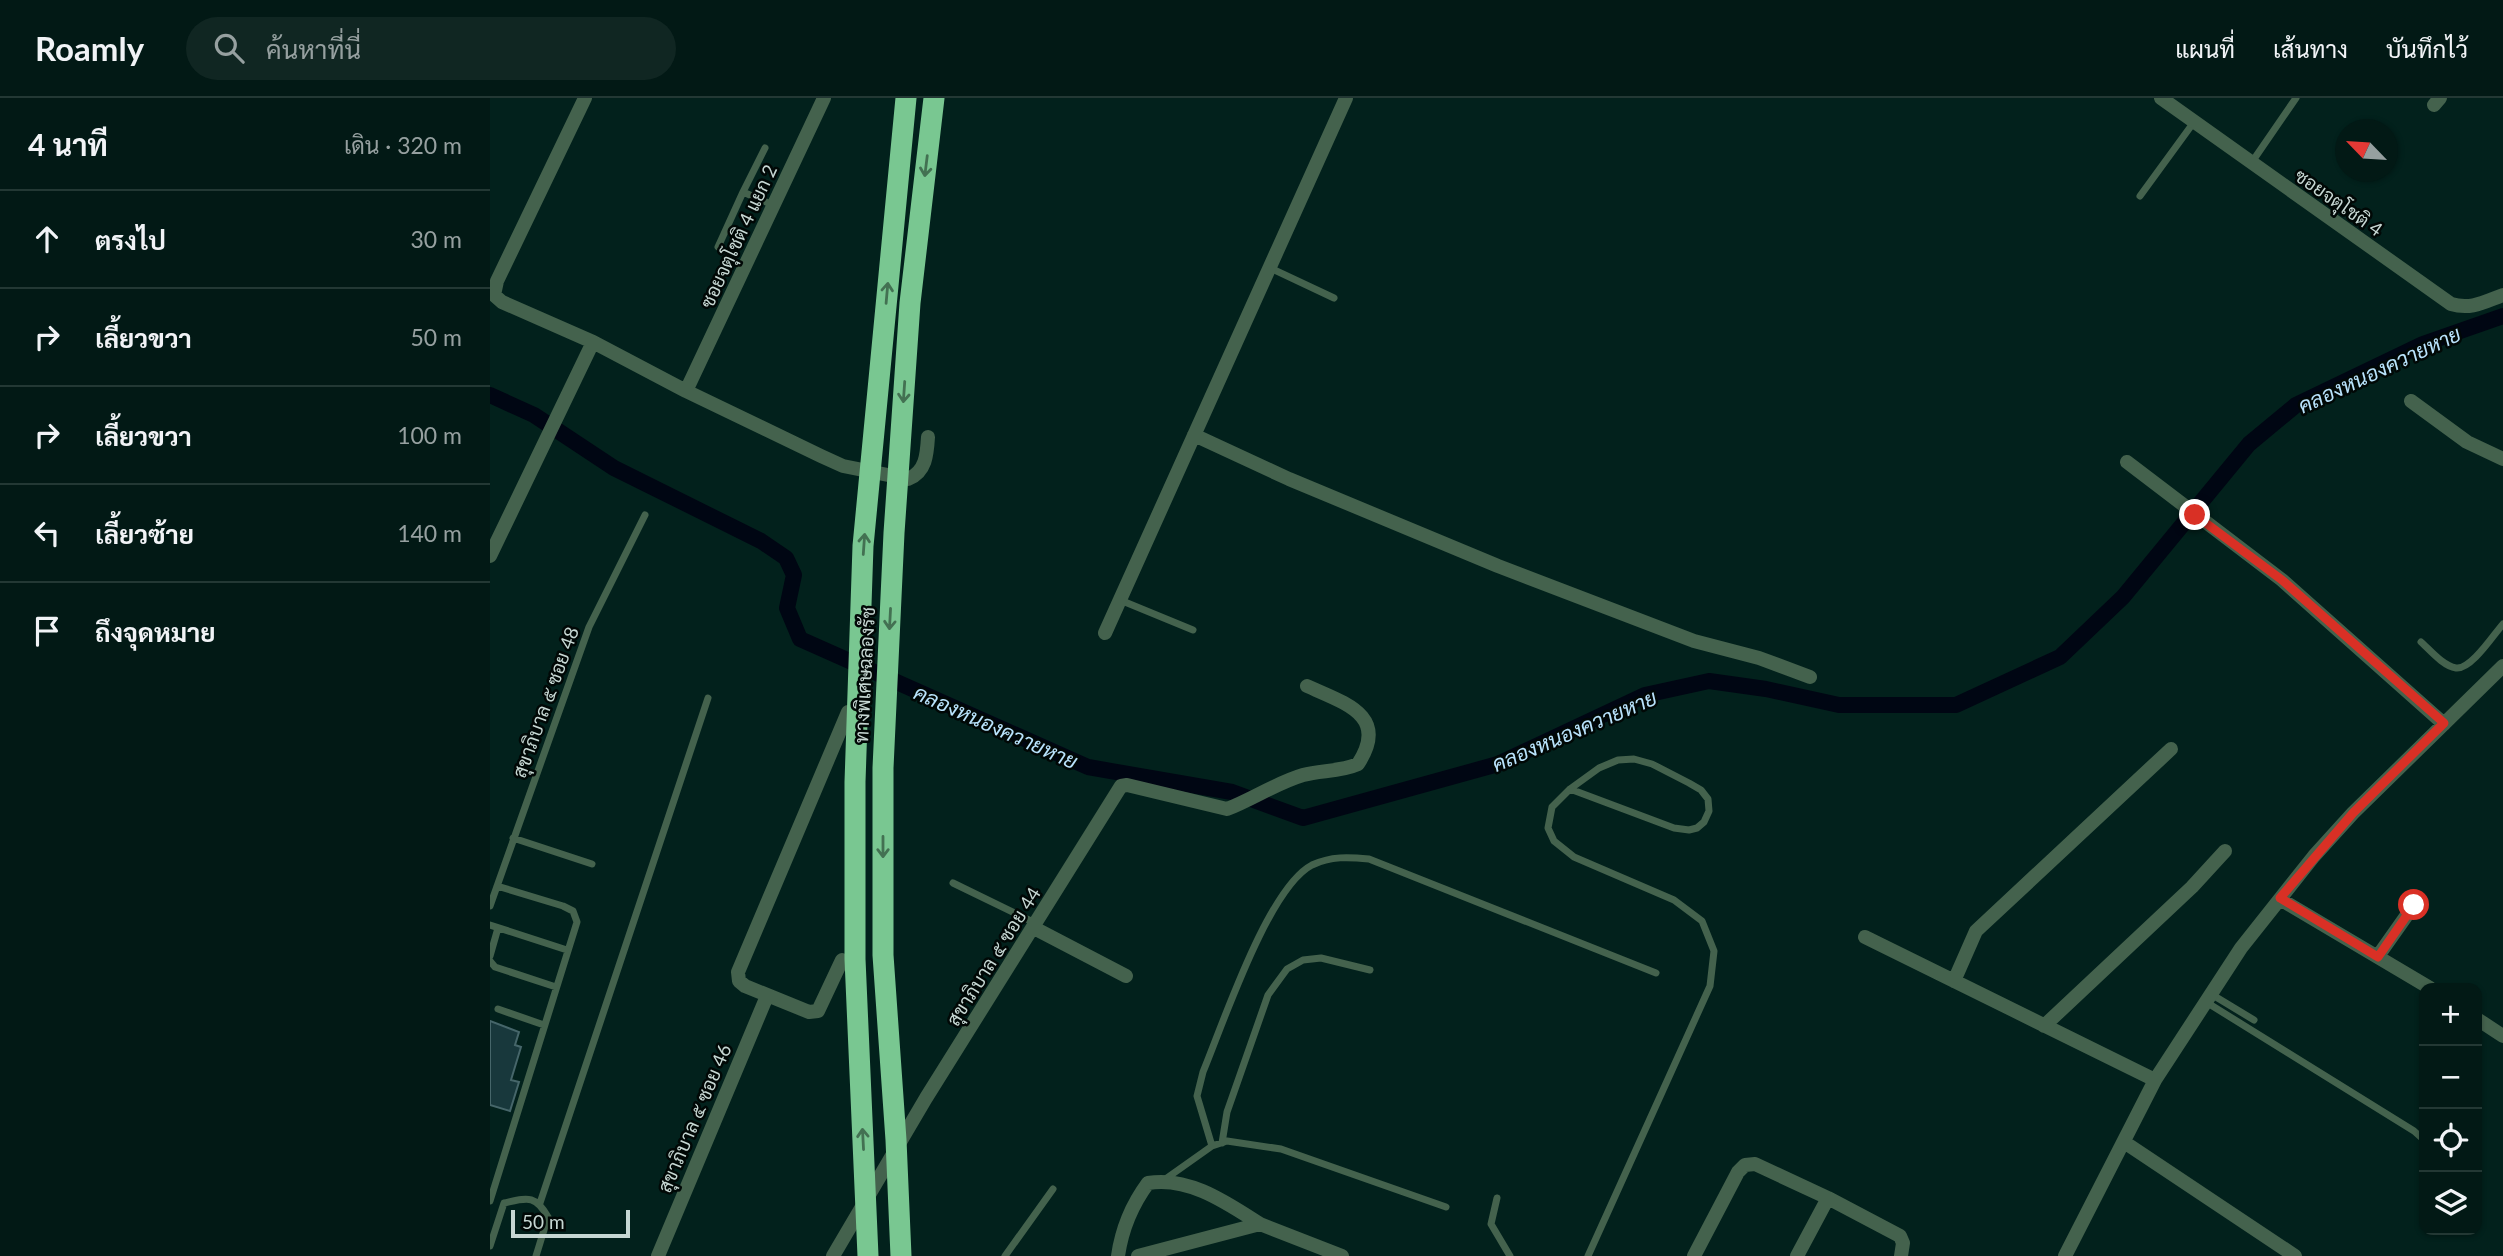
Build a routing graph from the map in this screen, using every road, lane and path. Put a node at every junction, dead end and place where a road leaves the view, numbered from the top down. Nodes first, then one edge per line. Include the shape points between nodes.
1 (585, 98) edge
2 (824, 98) edge
3 (906, 98) edge
4 (934, 98) edge
5 (1346, 98) edge
6 (2161, 98) edge
7 (2296, 98) edge
8 (2194, 122) junction
9 (765, 148) dead end
10 (2251, 163) junction
11 (743, 192) junction
12 (2140, 196) dead end
13 (773, 205) junction
14 (718, 247) dead end
15 (1269, 268) junction
16 (2503, 295) edge
17 (1334, 298) dead end
18 (593, 342) junction
19 (686, 391) junction
20 (2411, 401) dead end
21 (1194, 435) junction
22 (929, 438) dead end
23 (2503, 459) edge
24 (2127, 462) dead end
25 (645, 515) dead end
26 (490, 556) edge
27 (1120, 600) junction
28 (2503, 624) edge
29 (1193, 630) dead end
30 (1105, 633) dead end
31 (2421, 642) dead end
32 (2503, 666) edge
33 (1810, 677) dead end
34 (1307, 686) dead end
35 (708, 698) dead end
36 (848, 712) dead end
37 (2444, 723) junction
38 (2171, 749) dead end
39 (1570, 789) junction
40 (513, 838) junction
41 (2225, 851) dead end
42 (592, 864) dead end
43 (953, 883) dead end
44 (497, 886) junction
45 (2280, 898) junction
46 (2414, 905) dead end
47 (490, 906) edge
48 (1036, 926) junction
49 (494, 927) edge
50 (1865, 937) dead end
51 (567, 950) junction
52 (2378, 957) junction
53 (490, 959) edge
54 (842, 960) dead end
55 (1370, 970) dead end
56 (1656, 973) dead end
57 (1126, 976) dead end
58 (1954, 981) junction
59 (2422, 983) edge
60 (556, 987) junction
61 (767, 996) junction
62 (2208, 998) junction
63 (498, 1009) dead end
64 (2254, 1020) dead end
65 (2482, 1022) edge
66 (544, 1025) junction
67 (2044, 1026) junction
68 (2503, 1036) edge
69 (2155, 1080) junction
70 (2419, 1136) edge
71 (2124, 1142) junction
72 (1222, 1143) junction
73 (1212, 1146) junction
74 (1164, 1180) junction
75 (1053, 1189) dead end
76 (1497, 1198) dead end
77 (1828, 1198) junction
78 (490, 1201) edge
79 (540, 1203) junction
80 (1446, 1207) dead end
81 (1260, 1224) junction
82 (490, 1246) edge
83 (536, 1256) edge
84 (658, 1256) edge
85 (833, 1256) edge
86 (868, 1256) edge
87 (901, 1256) edge
88 (1005, 1256) edge
89 (1118, 1256) edge
90 (1138, 1256) edge
91 (1342, 1256) edge
92 (1510, 1256) edge
93 (1588, 1256) edge
94 (1694, 1256) edge
95 (1797, 1256) edge
96 (1901, 1256) edge
97 (2065, 1256) edge
98 (2295, 1256) edge

1 - 18 street via 494,295
2 - 13 street, ซอยจตุโชติ 4 แยก 2
86 -> 3 highway, ทางพิเศษฉลองรัช, bridge via 855,959 855,782 863,546
4 -> 87 highway, ทางพิเศษฉลองรัช, bridge via 909,316 883,768 883,955
5 - 15 street
6 - 8 street, ซอยจตุโชติ 4
7 - 10 lane
8 - 10 street, ซอยจตุโชติ 4
8 - 12 lane
9 - 11 lane
10 - 16 street, ซอยจตุโชติ 4 via 2451,304 2474,307
11 - 13 lane
11 - 14 lane
13 - 19 street, ซอยจตุโชติ 4 แยก 2
15 - 17 lane
15 - 21 street
18 - 19 street
18 - 26 street
19 - 22 street via 843,466 908,479 922,470
20 - 23 street via 2467,442
21 - 27 street
21 - 33 street via 1498,566 1683,637
24 - 37 street via 2282,580
25 - 40 lane, สุขาภิบาล ๕ ซอย 48 via 589,627
27 - 29 lane
27 - 30 street
28 - 31 lane via 2464,667 2445,663
32 - 37 street
34 - 48 street, สุขาภิบาล ๕ ซอย 44 via 1349,706 1365,721 1370,733 1358,764 1305,774 1227,809 1121,786
35 - 79 lane
36 - 61 street via 738,972 745,986
37 - 45 street via 2353,813
38 - 58 street via 1976,931
39 - 39 lane via 1689,831 1704,822 1709,811 1701,790 1634,759 1599,768
39 - 93 lane via 1552,807 1548,828 1553,841 1574,857 1674,900 1702,921 1714,951 1710,986
40 - 42 lane
40 - 44 lane, สุขาภิบาล ๕ ซอย 48
41 - 67 street
43 - 48 lane
44 - 47 lane, สุขาภิบาล ๕ ซอย 48
44 - 51 lane via 573,911 577,922
45 - 52 street
45 - 62 street
46 - 52 street
48 - 57 street
48 - 85 street, สุขาภิบาล ๕ ซอย 44 via 926,1098
49 - 51 lane
49 - 53 lane
50 - 58 street
51 - 60 lane
52 - 59 street
53 - 60 lane via 495,967
54 - 61 street via 818,1010 809,1012
55 - 72 lane via 1321,958 1303,960 1287,969 1268,995 1227,1112
56 - 73 lane via 1369,859 1341,856 1311,866 1292,880 1265,921 1203,1072 1197,1096
58 - 67 street
60 - 66 lane
61 - 84 street, สุขาภิบาล ๕ ซอย 46
62 - 64 lane
62 - 69 street
62 - 70 lane
63 - 66 lane
65 - 68 street
66 - 78 lane
67 - 69 street
69 - 71 street
71 - 97 street
71 - 98 street
72 - 73 lane
72 - 80 lane via 1281,1149
73 - 74 lane
74 - 81 street via 1217,1196
74 - 89 street via 1148,1183 1133,1203
75 - 88 lane
76 - 92 lane via 1491,1224
77 - 94 street via 1755,1164 1745,1165
77 - 95 street
77 - 96 street via 1900,1236
79 - 82 lane via 528,1198 504,1203
79 - 83 lane via 548,1217
81 - 90 street
81 - 91 street

